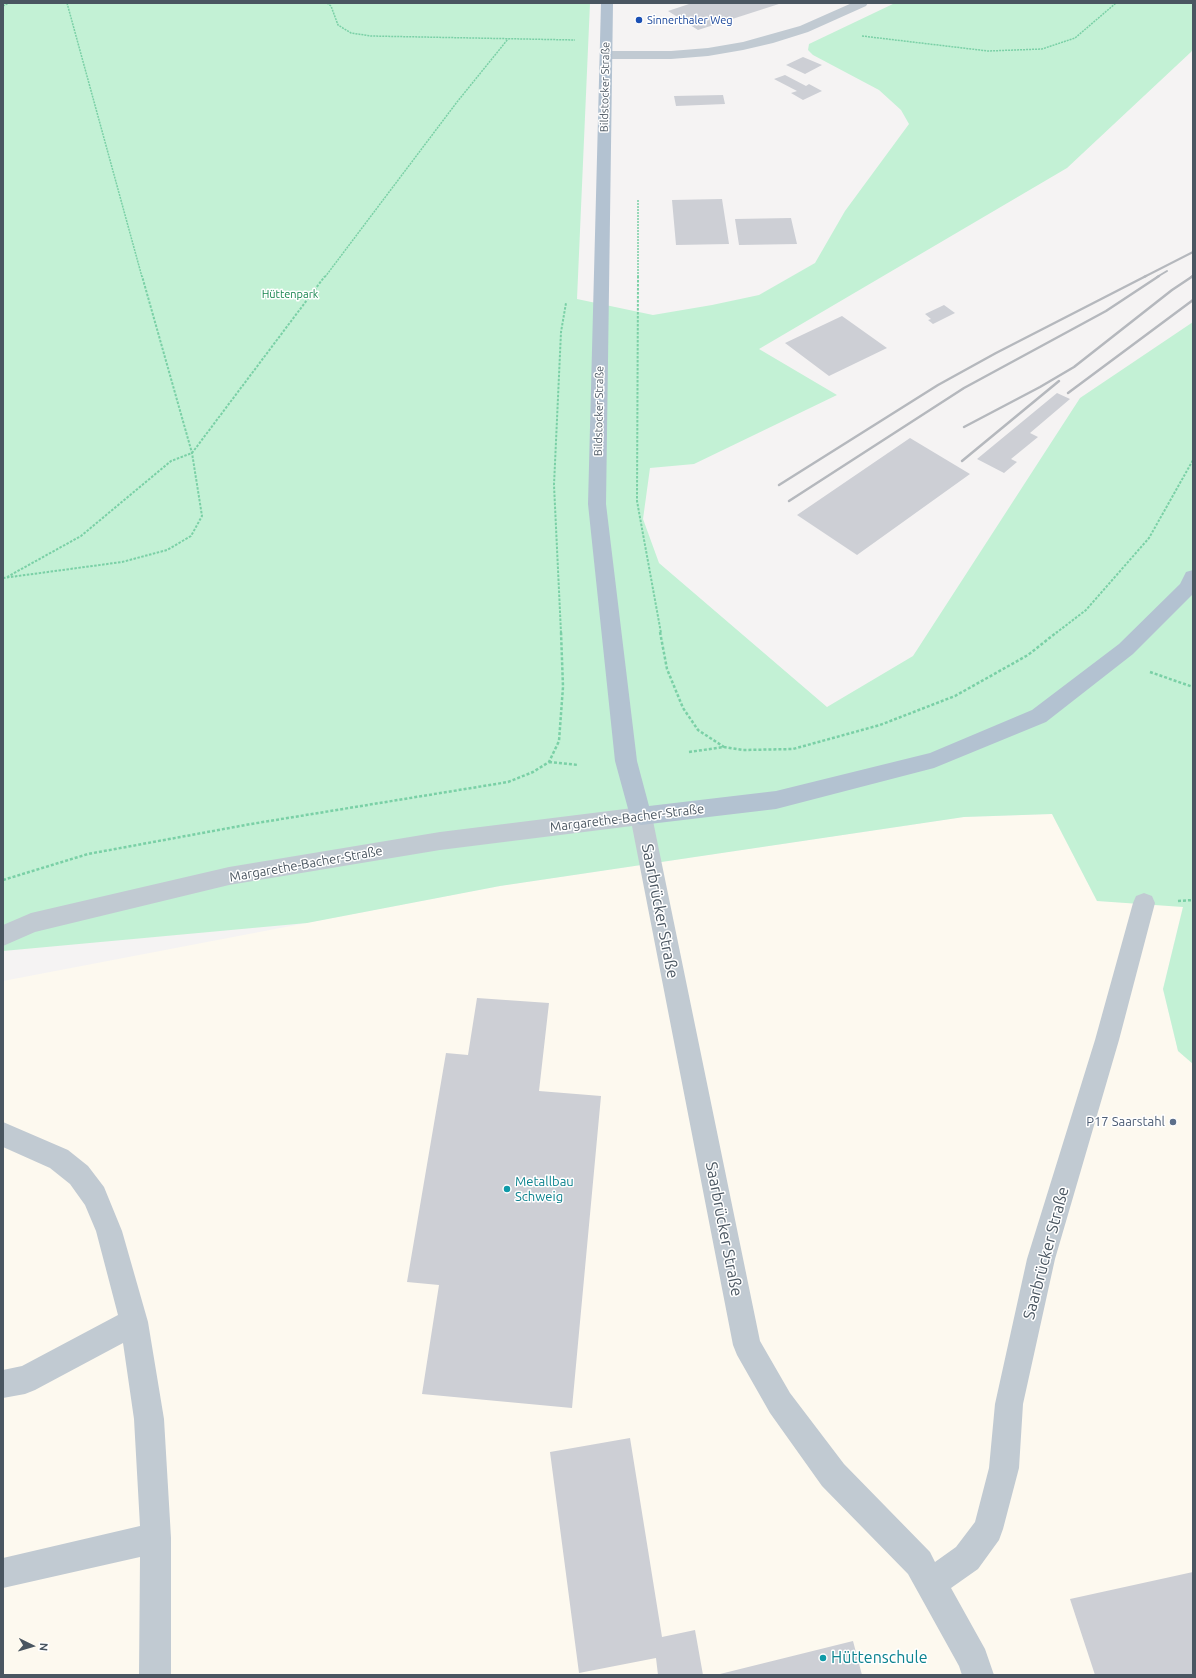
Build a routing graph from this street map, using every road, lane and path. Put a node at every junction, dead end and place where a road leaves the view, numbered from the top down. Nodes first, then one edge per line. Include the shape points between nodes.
1 (9, 3) edge
2 (67, 3) edge
3 (327, 3) edge
4 (606, 3) edge
5 (862, 3) edge
6 (1116, 3) edge
7 (3, 6) edge
8 (804, 29) junction
9 (508, 39) junction
10 (606, 48) junction
11 (638, 198) dead end
12 (566, 303) dead end
13 (192, 453) junction
14 (1193, 460) edge
15 (1193, 577) edge
16 (4, 578) edge
17 (1113, 660) junction
18 (1193, 687) edge
19 (724, 747) junction
20 (689, 752) dead end
21 (549, 762) junction
22 (578, 765) dead end
23 (641, 816) junction
24 (3, 880) edge
25 (1144, 903) dead end
26 (3, 936) edge
27 (7, 1138) edge
28 (134, 1322) junction
29 (3, 1384) edge
30 (156, 1538) junction
31 (3, 1573) edge
32 (930, 1584) junction
33 (156, 1675) edge
34 (978, 1675) edge

1 - 7 path
2 - 13 path
3 - 9 path via 331,6 338,25 351,33 371,36
4 - 10 main road, Bildstocker Straße
5 - 8 street
6 - 8 path via 1075,38 1042,49 988,51
8 - 10 street via 769,40 708,52 671,55
9 - 10 path
9 - 13 path via 457,102
10 - 23 main road, Bildstocker Straße via 597,504 626,761
11 - 19 path via 637,500 667,668 683,708 698,730
12 - 21 path via 561,332 554,485 562,687 559,741
13 - 16 path via 171,461 81,536
13 - 16 path via 202,516 191,536 167,550 122,562
14 - 19 path via 1149,538 1086,610 1028,656 955,696 880,725 793,749 743,750
15 - 17 main road, Margarethe-Bacher-Straße via 1188,588
17 - 18 path
17 - 23 main road, Margarethe-Bacher-Straße via 1039,716 934,760 776,800
19 - 20 path
21 - 22 path
21 - 24 path via 508,782 251,824 88,854
23 - 26 street, Margarethe-Bacher-Straße via 440,841 229,876 31,923
23 - 32 street, Saarbrücker Straße via 747,1345 780,1403 833,1475 919,1563
25 - 32 street, Saarbrücker Straße via 1107,1040 1041,1259 1009,1404 1004,1468 988,1529 967,1558
27 - 28 street via 59,1160 79,1175 95,1196 109,1231
28 - 29 street via 25,1380
28 - 30 street via 149,1418
30 - 31 street
30 - 33 street
32 - 34 street, Saarbrücker Straße via 974,1660

